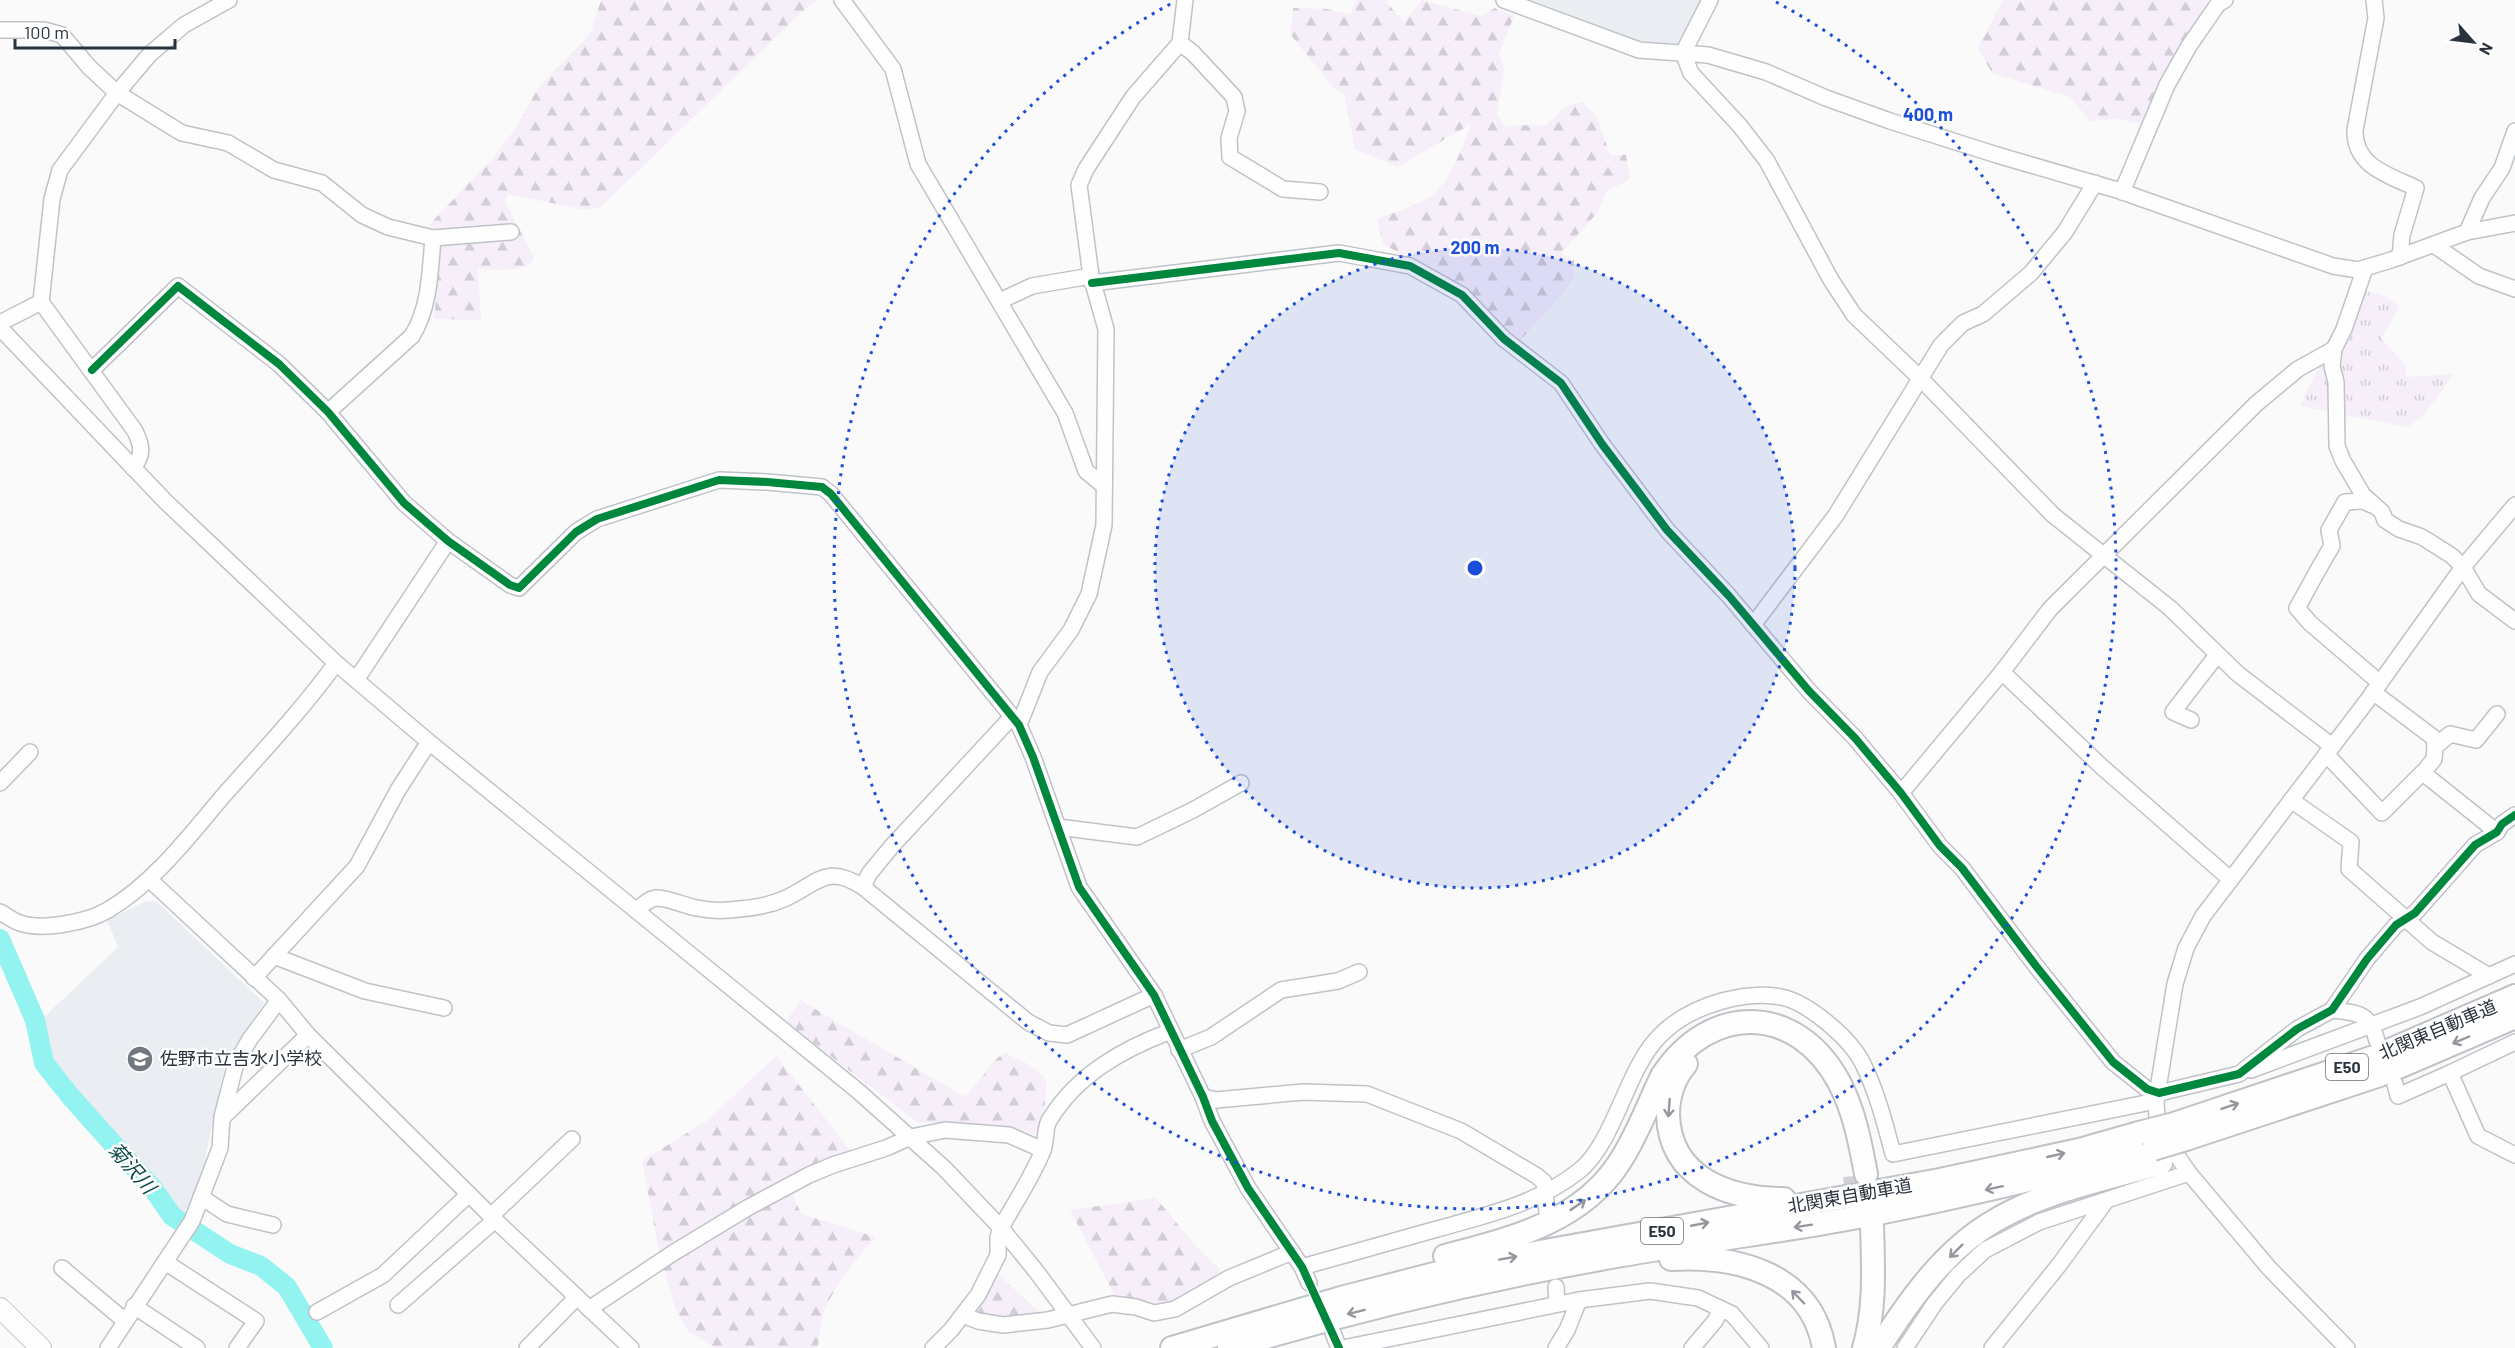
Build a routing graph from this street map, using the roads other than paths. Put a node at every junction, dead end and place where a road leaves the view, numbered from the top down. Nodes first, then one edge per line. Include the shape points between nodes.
1 (228, 0) edge
2 (842, 0) edge
3 (1185, 0) edge
4 (1504, 0) edge
5 (1710, 0) edge
6 (2225, 0) edge
7 (2374, 0) edge
8 (0, 30) edge
9 (1180, 43) junction
10 (1683, 53) junction
11 (117, 93) junction
12 (2515, 130) edge
13 (2096, 183) junction
14 (1320, 192) dead end
15 (2122, 192) junction
16 (2515, 223) edge
17 (511, 232) dead end
18 (2467, 232) junction
19 (433, 238) junction
20 (2434, 245) junction
21 (2400, 257) junction
22 (2365, 268) junction
23 (1092, 280) junction
24 (2515, 289) edge
25 (1000, 301) junction
26 (41, 302) junction
27 (0, 326) edge
28 (2334, 349) junction
29 (92, 370) junction
30 (1921, 379) junction
31 (328, 412) junction
32 (133, 468) junction
33 (1104, 486) junction
34 (2515, 505) edge
35 (2375, 506) junction
36 (448, 541) junction
37 (2105, 555) junction
38 (2463, 567) junction
39 (2515, 621) edge
40 (1754, 625) junction
41 (2217, 655) junction
42 (336, 663) junction
43 (2002, 672) junction
44 (356, 680) junction
45 (2376, 687) junction
46 (2497, 714) dead end
47 (2191, 720) dead end
48 (1016, 723) junction
49 (429, 742) junction
50 (2435, 747) junction
51 (2329, 750) junction
52 (30, 752) dead end
53 (2424, 771) junction
54 (0, 783) edge
55 (1241, 783) dead end
56 (1901, 793) junction
57 (2291, 800) junction
58 (2515, 815) edge
59 (1058, 827) junction
60 (2497, 832) junction
61 (2230, 879) junction
62 (150, 880) junction
63 (863, 887) junction
64 (637, 910) junction
65 (0, 912) edge
66 (2406, 917) junction
67 (274, 956) junction
68 (2515, 964) edge
69 (1359, 972) dead end
70 (2488, 976) junction
71 (254, 978) junction
72 (1154, 994) junction
73 (2515, 996) edge
74 (279, 1000) junction
75 (444, 1008) dead end
76 (2332, 1010) junction
77 (2515, 1017) edge
78 (2373, 1026) junction
79 (1172, 1031) junction
80 (308, 1035) junction
81 (2377, 1041) dead end
82 (2515, 1042) edge
83 (1179, 1050) junction
84 (2450, 1073) junction
85 (2239, 1074) junction
86 (2395, 1084) dead end
87 (1203, 1097) junction
88 (2157, 1097) junction
89 (222, 1117) junction
90 (911, 1137) junction
91 (2184, 1138) junction
92 (572, 1139) dead end
93 (2151, 1148) junction
94 (1043, 1150) junction
95 (2515, 1155) edge
96 (2017, 1164) junction
97 (2189, 1173) junction
98 (469, 1194) junction
99 (1545, 1194) junction
100 (201, 1197) junction
101 (2106, 1201) junction
102 (1547, 1212) dead end
103 (493, 1218) junction
104 (273, 1226) dead end
105 (1001, 1228) junction
106 (1292, 1252) junction
107 (165, 1262) junction
108 (1302, 1267) junction
109 (62, 1268) dead end
110 (1309, 1283) dead end
111 (1556, 1287) dead end
112 (577, 1297) junction
113 (1413, 1298) junction
114 (1579, 1299) junction
115 (1557, 1304) junction
116 (398, 1305) dead end
117 (134, 1306) junction
118 (0, 1308) edge
119 (589, 1309) junction
120 (1721, 1309) junction
121 (317, 1312) dead end
122 (963, 1315) junction
123 (1071, 1316) junction
124 (125, 1321) junction
125 (1333, 1333) dead end
126 (1180, 1346) edge
127 (41, 1348) edge
128 (108, 1348) edge
129 (197, 1348) edge
130 (237, 1348) edge
131 (527, 1348) edge
132 (631, 1348) edge
133 (933, 1348) edge
134 (1093, 1348) edge
135 (1229, 1348) edge
136 (1341, 1348) edge
137 (1556, 1348) edge
138 (1692, 1348) edge
139 (1761, 1348) edge
140 (1824, 1348) edge
141 (1853, 1348) edge
142 (1864, 1348) edge
143 (1879, 1348) edge
144 (1905, 1348) edge
145 (1992, 1348) edge
146 (2347, 1348) edge

1 - 11 street via 176,32 150,54
2 - 25 street via 893,69 918,164
3 - 9 street
4 - 10 street via 1639,50
5 - 10 street
6 - 15 street via 2218,4 2189,46 2167,85
7 - 21 street via 2376,18 2355,142 2367,162 2416,188 2402,235
8 - 11 street via 44,30 62,36
9 - 14 street via 1234,97 1237,111 1229,138 1230,157 1283,189
9 - 23 street via 1133,97 1079,185
10 - 13 street via 1708,55 1766,72 1890,121
10 - 30 street via 1691,73 1767,161 1850,308
11 - 19 street via 182,133 228,143 274,170 322,183 362,214 388,227
11 - 26 street via 60,170 52,199
12 - 18 street via 2502,168 2482,198
13 - 15 street
13 - 30 street via 2065,232 2031,273 1983,314 1963,323 1941,345
15 - 22 street via 2333,266
16 - 18 street
17 - 19 street
18 - 20 street
19 - 31 street via 420,323 412,336
20 - 21 street
20 - 24 street via 2479,276
21 - 22 street
22 - 28 street
23 - 25 street via 1032,286
23 - 33 street via 1106,329
23 - 40 street via 1339,253 1410,266 1462,295 1504,339 1561,383 1667,530
25 - 33 street via 1065,412 1086,471
26 - 27 street
26 - 29 street
27 - 32 street
28 - 35 street via 2337,446 2350,475
28 - 37 street via 2298,369 2256,404
29 - 31 street via 178,286 279,364
29 - 32 street via 141,444 141,459
30 - 37 street via 2030,494
30 - 40 street via 1836,515
31 - 36 street via 404,503
32 - 42 street
33 - 48 street via 1104,525 1089,594 1071,630 1040,672
34 - 38 street
35 - 38 street via 2385,520 2422,537
35 - 45 street via 2363,501 2345,502 2329,530 2332,546 2297,608
36 - 44 street
36 - 48 street via 519,588 576,532 597,519 720,480 822,487
37 - 41 street via 2170,608
37 - 43 street via 2050,609
38 - 39 street via 2479,594
38 - 45 street
40 - 56 street
41 - 47 street via 2173,712
41 - 51 street
42 - 44 street
42 - 62 street via 307,702
43 - 56 street
43 - 61 street via 2102,767
44 - 49 street
45 - 50 street via 2434,738
45 - 51 street
46 - 50 street via 2476,740 2450,734
48 - 59 street via 1033,757
48 - 63 street via 1009,720 892,846
49 - 64 street
49 - 67 street via 357,866
50 - 53 street via 2434,759
51 - 53 street via 2382,813
51 - 57 street
52 - 54 street
53 - 60 street
55 - 59 street via 1137,837
56 - 88 street via 2113,1062
57 - 61 street
57 - 66 street via 2351,842 2349,869
58 - 60 street
59 - 72 street via 1079,887
60 - 66 street via 2475,845 2415,913
61 - 88 street via 2186,948 2175,984
62 - 65 street via 107,911 90,918 39,927 19,923
62 - 71 street
63 - 64 street via 844,877 828,875 785,899 761,906 716,910 658,898
63 - 72 street via 1028,1022 1049,1033 1067,1035
64 - 90 street
66 - 70 street via 2442,950
66 - 76 street via 2367,958
67 - 71 street
67 - 75 street via 364,991
68 - 70 street
69 - 83 street via 1338,981 1281,990 1211,1037
70 - 78 street
71 - 74 street
72 - 79 street
91 -> 73 highway, 北関東自動車道 / E50
74 - 80 street
74 - 89 street via 236,1063
76 - 78 street via 2354,1012
76 - 85 street via 2297,1029
77 -> 91 highway, 北関東自動車道 / E50 via 2380,1075
78 - 81 street
78 - 85 street
79 - 83 street
79 - 94 street via 1119,1055 1077,1085 1048,1121
80 - 89 street
80 - 98 street
82 - 84 street
83 - 87 street
84 - 86 street via 2398,1096
84 - 95 street via 2478,1136
85 - 88 street
87 - 99 street via 1216,1100 1303,1092 1367,1094 1461,1131 1537,1176 1544,1182
87 - 106 street via 1248,1188
88 - 97 street via 2157,1117 2167,1141
88 - 99 street via 1893,1154 1863,1062 1843,1036 1817,1015 1782,997 1744,995 1699,1008 1664,1030 1634,1073 1593,1155 1581,1170
89 - 100 street via 220,1148
90 - 94 street via 945,1130 1008,1135
90 - 105 street
90 - 119 street via 833,1164 749,1207
91 - 93 highway, 北関東自動車道 / E50, bridge
91 - 93 highway
92 - 103 street
96 -> 93 highway, 北関東自動車道 / E50
93 -> 113 highway, 北関東自動車道 / E50 via 2019,1182 1847,1219 1606,1258
93 -> 143 highway via 1995,1220 1974,1234 1940,1267
94 - 105 street
126 -> 96 highway, 北関東自動車道 / E50 via 1473,1264
126 -> 96 highway via 1282,1305 1546,1225 1588,1198 1620,1163 1670,1063 1693,1040 1722,1025 1769,1024 1799,1037 1821,1057 1849,1104 1858,1132 1860,1175 1834,1100 1814,1070 1784,1046 1760,1037 1735,1036 1707,1046 1693,1057 1681,1071 1668,1105 1672,1141 1679,1155 1703,1180 1734,1193 1767,1199 1801,1199 1923,1175
97 - 101 street
97 - 146 street via 2269,1268
98 - 103 street
98 - 121 street via 383,1275
99 - 102 street
99 - 108 street via 1473,1219
100 - 104 street via 226,1214
100 - 107 street via 192,1221
101 - 144 street via 2038,1222 1985,1250 1935,1303
101 - 145 street
103 - 112 street
103 - 116 street
105 - 122 street via 998,1255
105 - 123 street
106 - 108 street
106 - 123 street via 1229,1278 1175,1309 1154,1313 1112,1304
107 - 117 street
107 - 130 street via 256,1321
108 - 110 street
109 - 124 street
111 - 115 street
112 - 119 street
112 - 131 street
113 -> 135 highway, 北関東自動車道 / E50
140 -> 113 highway via 1809,1308 1791,1289 1754,1267 1716,1259 1670,1259 1486,1290
114 - 115 street
114 - 120 street via 1650,1291 1698,1298
114 - 137 street
115 - 136 street
117 - 124 street
117 - 129 street
118 - 127 main road
119 - 132 street
120 - 138 street
120 - 139 street via 1742,1322
122 - 123 street via 1004,1325
122 - 133 street
123 - 134 street
124 - 128 street
125 - 136 street
141 - 142 highway via 1864,1292 1866,1225 1874,1292

